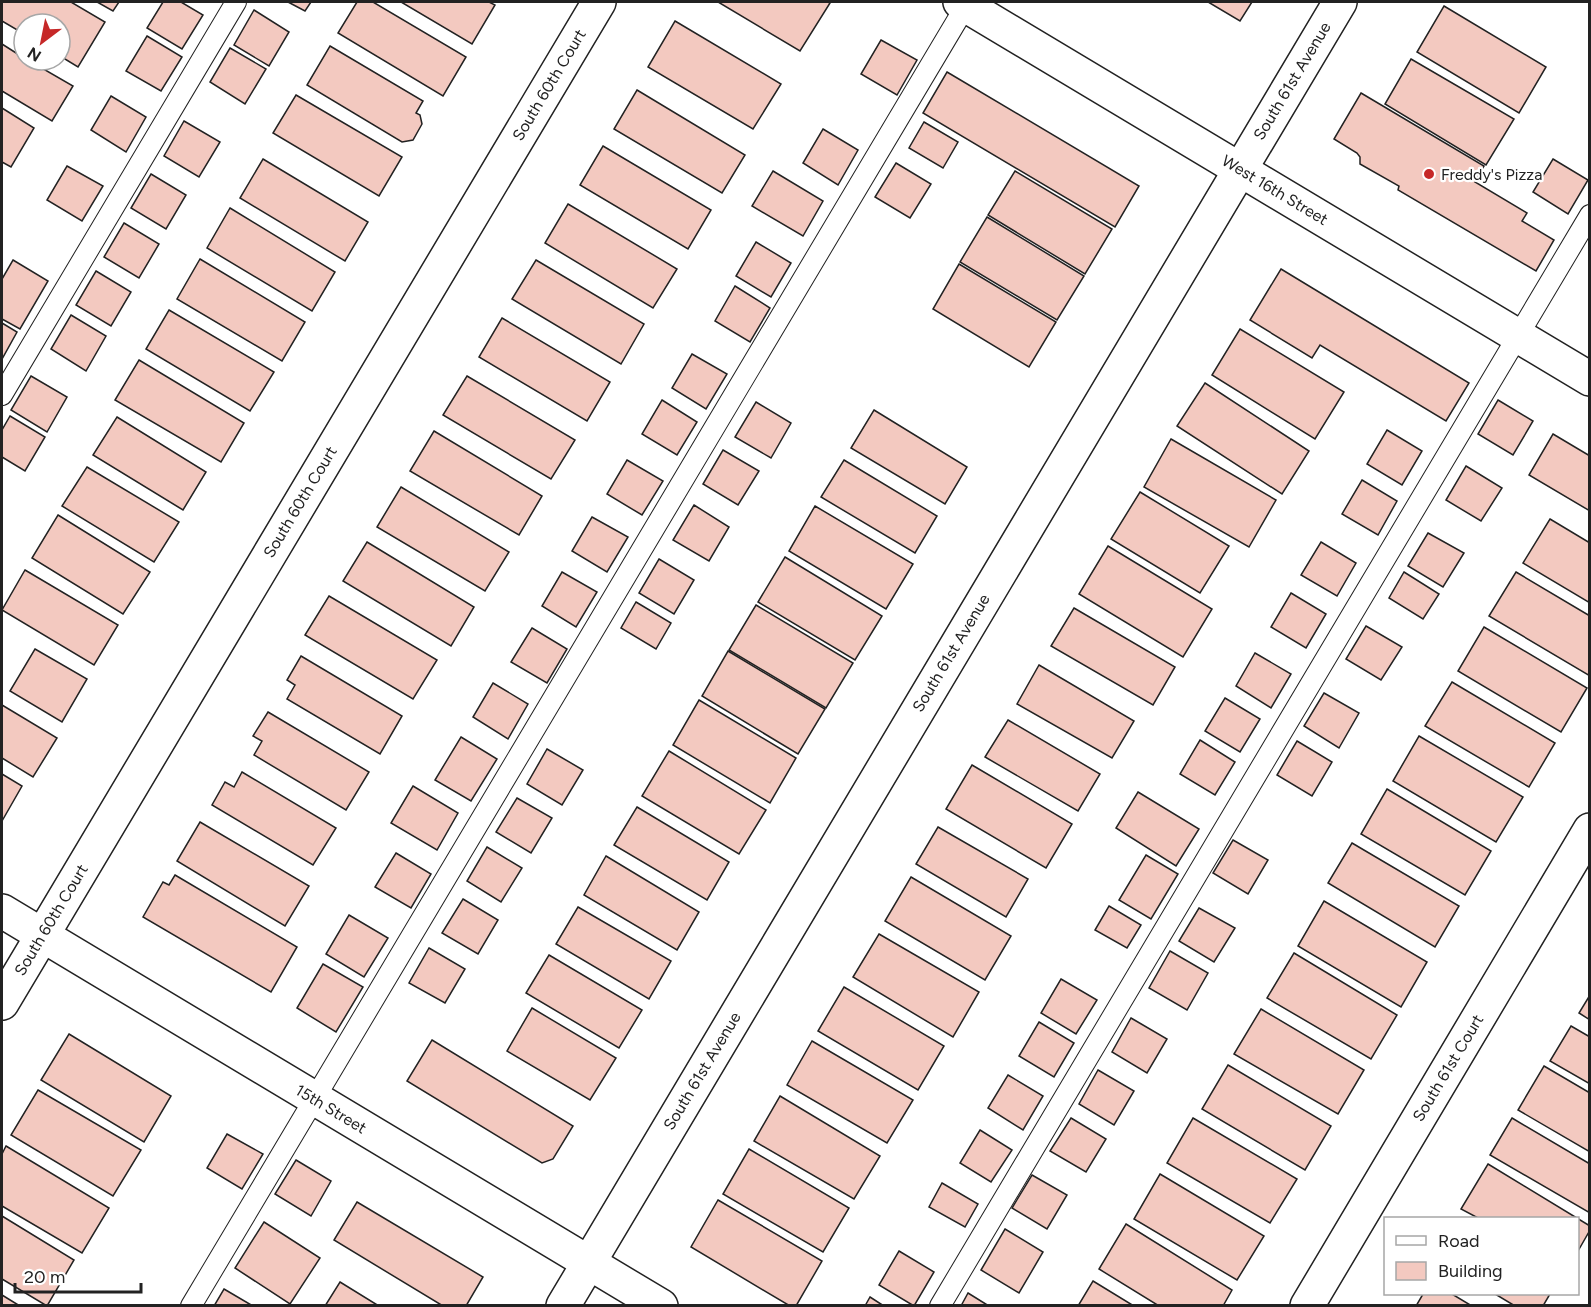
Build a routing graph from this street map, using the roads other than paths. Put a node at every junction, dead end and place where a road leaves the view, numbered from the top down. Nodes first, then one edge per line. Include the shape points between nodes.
1 (236, 2) edge
2 (599, 2) edge
3 (1340, 2) edge
4 (965, 3) edge
5 (1240, 169) junction
6 (1590, 215) edge
7 (1518, 336) junction
8 (1590, 379) edge
9 (2, 395) edge
10 (1590, 830) edge
11 (2, 911) edge
12 (42, 936) junction
13 (2, 1003) edge
14 (314, 1098) junction
15 (588, 1262) junction
16 (191, 1305) edge
17 (563, 1305) edge
18 (661, 1305) edge
19 (940, 1305) edge
20 (1307, 1305) edge

1 - 9 lane
2 - 12 street, South 60th Court
3 - 5 street, South 61st Avenue
4 - 5 street, West 16th Street
4 - 14 lane
5 - 7 street, West 16th Street
5 - 15 street, South 61st Avenue
6 - 7 lane
7 - 8 street, West 16th Street
7 - 19 lane
10 - 20 street, South 61st Court
11 - 12 street, 15th Street
12 - 13 street, South 60th Court
12 - 14 street, 15th Street
14 - 15 street, 15th Street
14 - 16 lane
15 - 17 street, South 61st Avenue
15 - 18 street, 15th Street

